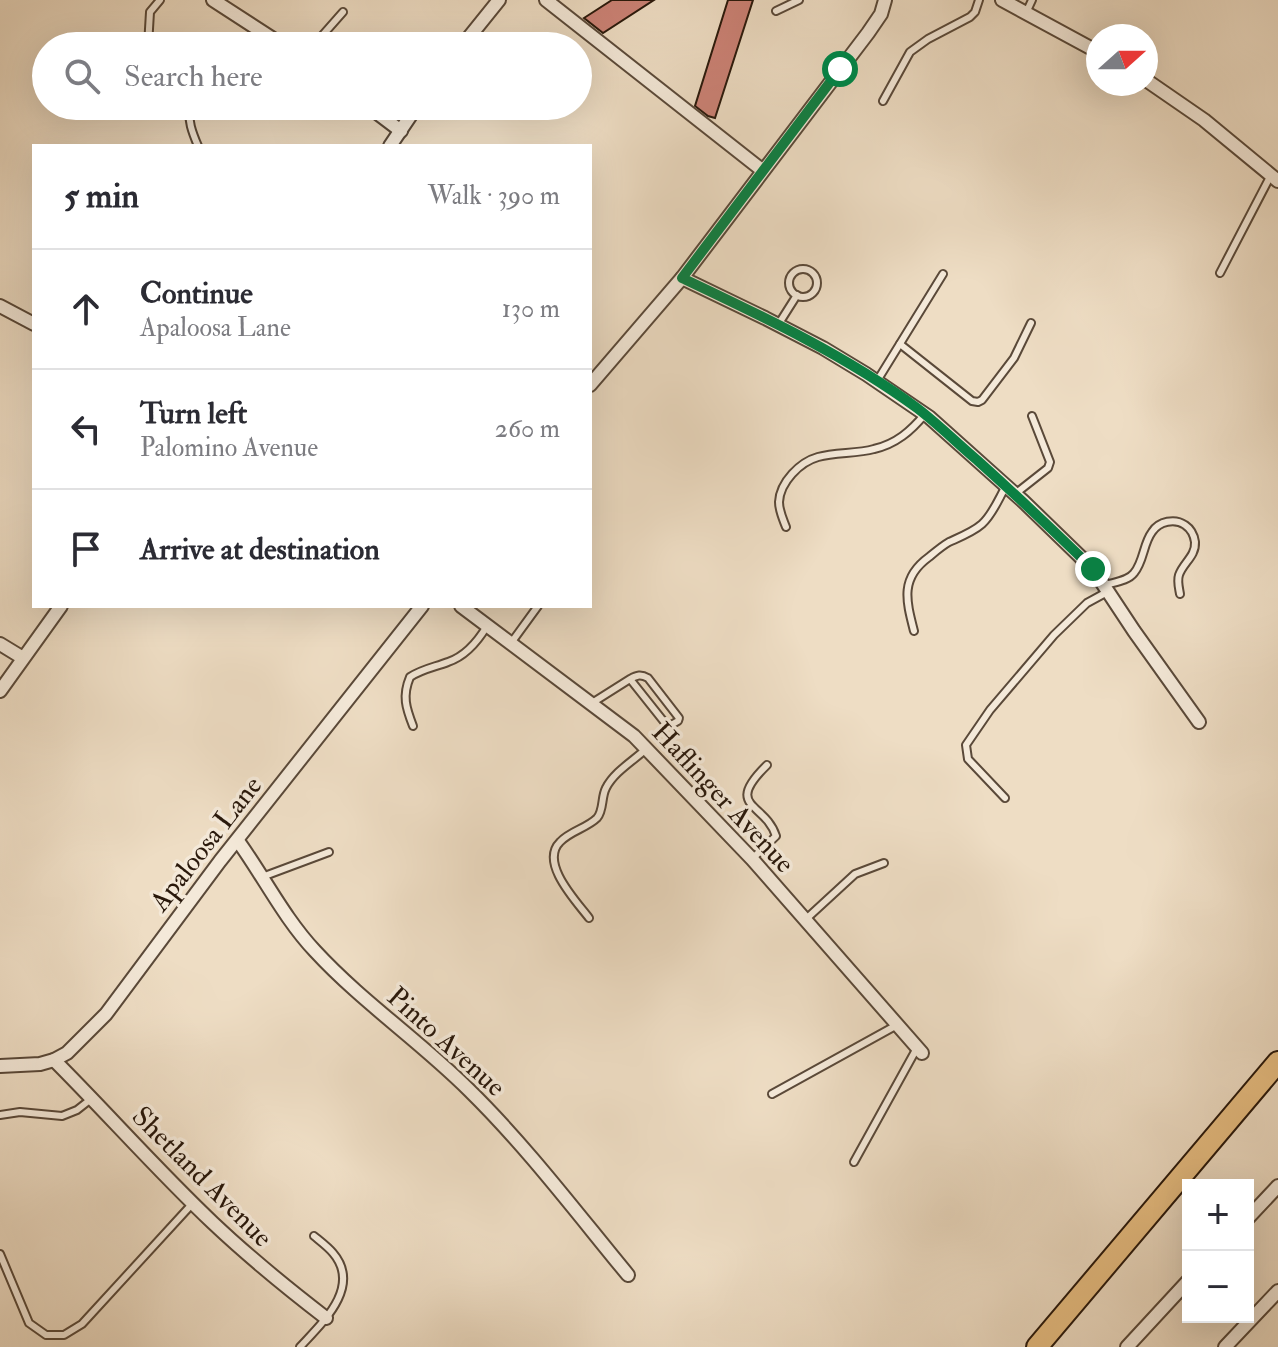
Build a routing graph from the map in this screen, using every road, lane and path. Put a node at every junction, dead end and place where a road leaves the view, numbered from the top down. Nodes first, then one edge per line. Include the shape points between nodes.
1 (160, 0) edge
2 (499, 0) edge
3 (546, 0) edge
4 (799, 0) edge
5 (885, 0) edge
6 (979, 0) edge
7 (1002, 0) edge
8 (1032, 0) edge
9 (221, 2) edge
10 (776, 11) dead end
11 (343, 12) dead end
12 (1026, 13) junction
13 (149, 32) edge
14 (261, 32) edge
15 (325, 32) edge
16 (473, 32) edge
17 (587, 32) edge
18 (592, 36) edge
19 (1086, 46) edge
20 (1158, 88) edge
21 (883, 101) dead end
22 (189, 120) edge
23 (386, 120) edge
24 (408, 120) edge
25 (401, 131) junction
26 (197, 144) edge
27 (391, 144) edge
28 (762, 170) junction
29 (1274, 178) edge
30 (1220, 273) dead end
31 (943, 274) dead end
32 (682, 278) junction
33 (797, 295) junction
34 (0, 306) edge
35 (32, 323) edge
36 (1031, 323) dead end
37 (778, 325) junction
38 (900, 344) junction
39 (877, 381) junction
40 (592, 383) edge
41 (925, 414) junction
42 (1032, 416) dead end
43 (1010, 490) junction
44 (786, 527) dead end
45 (1107, 588) junction
46 (1180, 594) dead end
47 (60, 608) edge
48 (420, 608) edge
49 (464, 608) edge
50 (537, 608) edge
51 (487, 626) junction
52 (914, 631) dead end
53 (511, 643) junction
54 (0, 644) edge
55 (23, 658) junction
56 (630, 679) junction
57 (0, 691) edge
58 (592, 704) junction
59 (1199, 722) dead end
60 (413, 726) dead end
61 (646, 749) junction
62 (767, 765) dead end
63 (1005, 798) dead end
64 (238, 841) junction
65 (329, 852) dead end
66 (752, 859) junction
67 (884, 863) dead end
68 (262, 877) junction
69 (589, 918) dead end
70 (805, 920) junction
71 (897, 1025) junction
72 (920, 1051) joint
73 (54, 1060) junction
74 (1278, 1062) edge
75 (0, 1066) edge
76 (772, 1094) dead end
77 (91, 1098) junction
78 (0, 1115) edge
79 (854, 1162) dead end
80 (1278, 1186) edge
81 (193, 1203) junction
82 (1254, 1212) edge
83 (314, 1236) dead end
84 (0, 1254) edge
85 (628, 1275) dead end
86 (1182, 1287) edge
87 (1278, 1291) edge
88 (326, 1318) junction
89 (300, 1347) edge
90 (1037, 1347) edge
91 (1127, 1347) edge
92 (1225, 1347) edge

1 - 13 lane via 150,12
2 - 16 street
3 - 17 street
4 - 10 lane
5 - 28 street via 868,33
6 - 21 lane via 970,17 910,52
7 - 12 street
8 - 12 lane
9 - 14 street
11 - 15 lane
12 - 19 street
18 - 28 street
20 - 29 street
22 - 26 lane
23 - 25 street
24 - 25 street
25 - 27 street
28 - 32 street
29 - 30 lane
31 - 38 lane
32 - 37 street
32 - 40 street
33 - 33 lane via 814,291 816,279 808,270 796,271 789,280
33 - 37 lane
34 - 35 street
36 - 38 lane via 1014,358 978,402
37 - 39 street
38 - 39 lane
39 - 41 street
41 - 43 street
41 - 44 lane via 904,436 877,449 821,456 803,465 781,492
42 - 43 lane via 1050,462
43 - 45 street
43 - 52 lane via 983,523 918,564 907,592
45 - 46 lane via 1131,576 1159,525 1176,521 1189,528 1195,542 1179,576
45 - 59 street
45 - 63 lane via 1054,635 966,745 968,759
47 - 55 street
48 - 64 street, Apaloosa Lane
49 - 51 street, Haflinger Avenue
50 - 53 lane
51 - 53 street, Haflinger Avenue
51 - 60 lane via 458,658 410,677 405,704
53 - 58 street, Haflinger Avenue
54 - 55 street
55 - 57 street
56 - 56 lane via 648,678 678,721 665,723
56 - 58 lane
58 - 61 street, Haflinger Avenue
61 - 66 street, Haflinger Avenue
61 - 69 lane via 607,786 596,819 555,849 560,881
62 - 66 lane via 747,795 776,836
64 - 68 street, Pinto Avenue
64 - 73 street, Apaloosa Lane via 106,1014
65 - 68 lane
66 - 70 street, Haflinger Avenue
67 - 70 lane via 855,874
68 - 85 street, Pinto Avenue via 314,950 471,1092
70 - 71 street, Haflinger Avenue
71 - 72 street, Haflinger Avenue
71 - 76 lane
72 - 79 lane
73 - 75 street
73 - 77 street, Shetland Avenue
74 - 90 main road
77 - 78 lane via 62,1116
77 - 81 street, Shetland Avenue
80 - 82 street
81 - 84 lane via 82,1324 64,1335 46,1335 29,1323
81 - 88 street, Shetland Avenue via 262,1268
83 - 88 lane via 335,1255 343,1272 343,1292
86 - 91 street
87 - 92 street
88 - 89 lane

